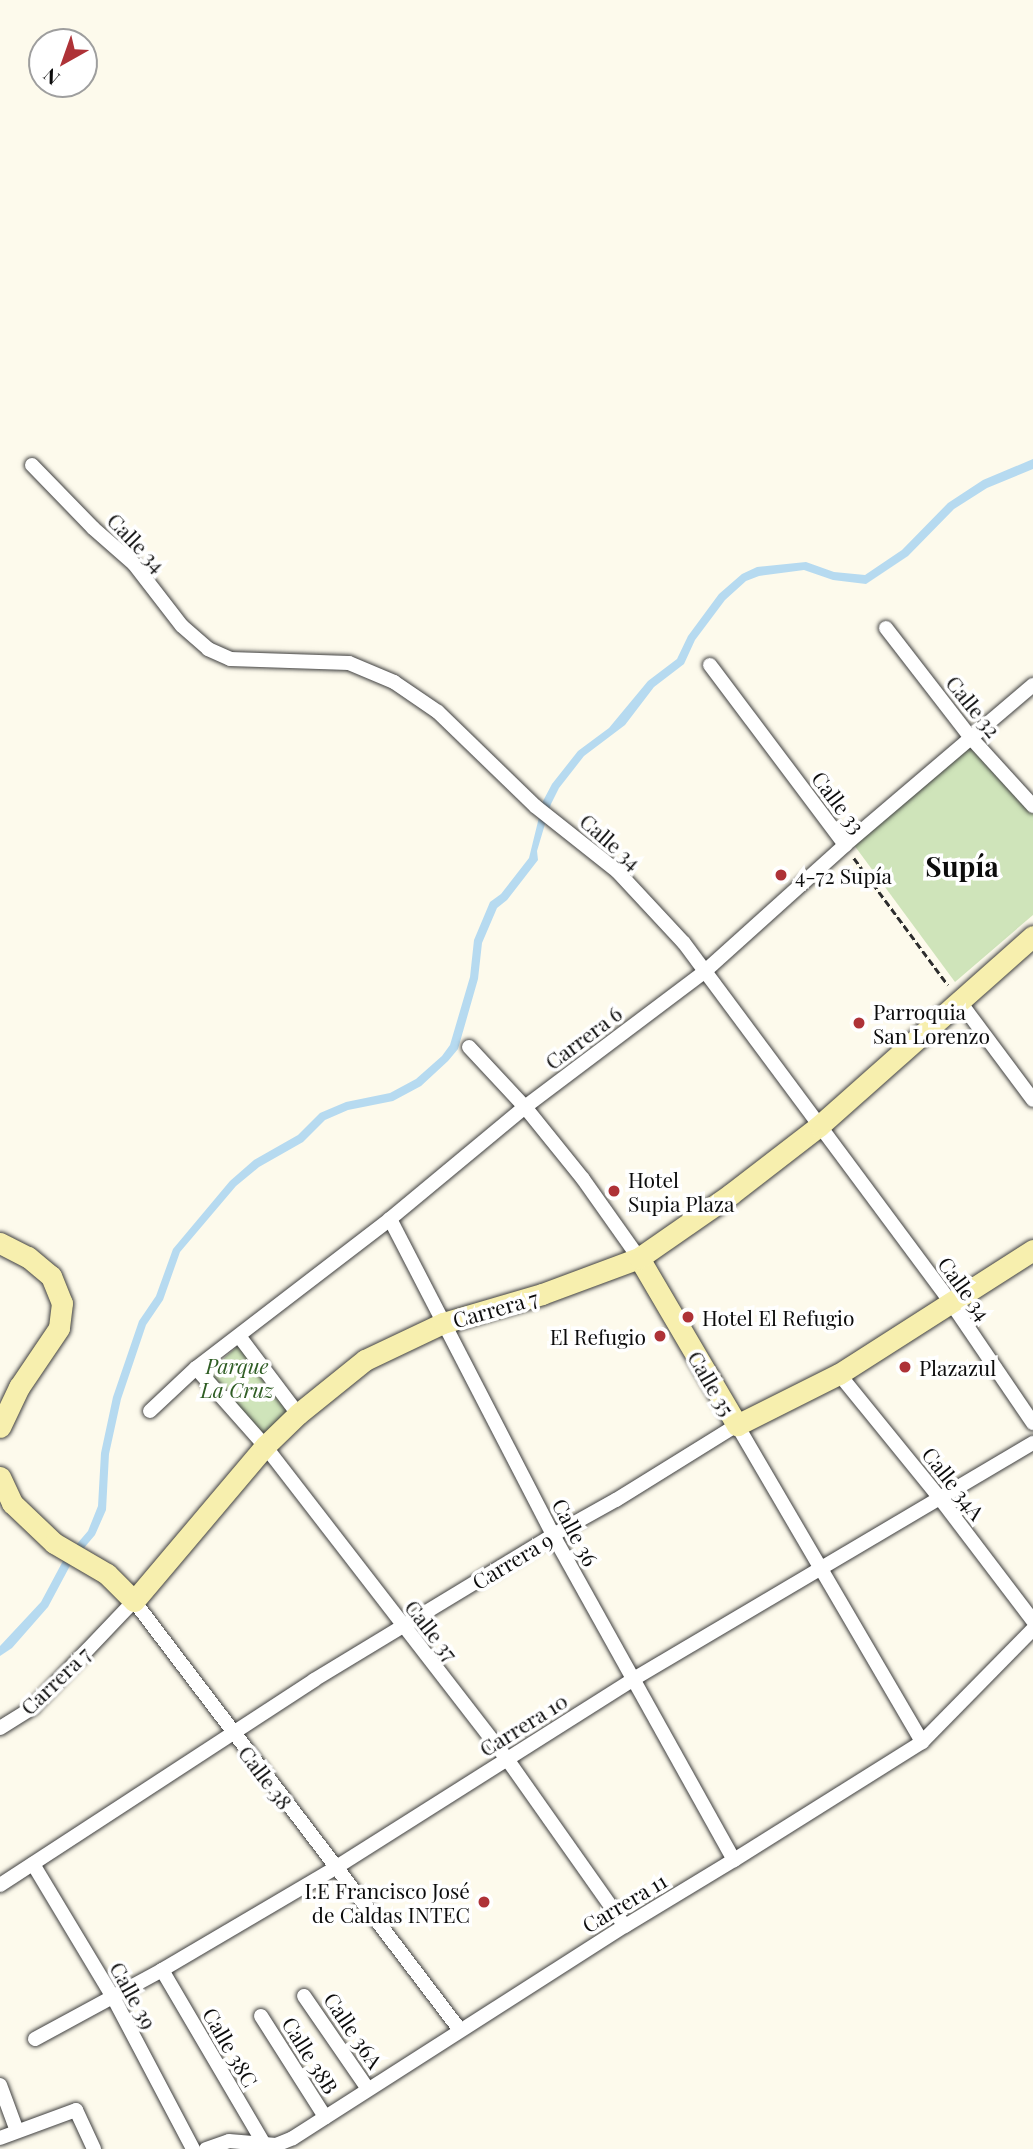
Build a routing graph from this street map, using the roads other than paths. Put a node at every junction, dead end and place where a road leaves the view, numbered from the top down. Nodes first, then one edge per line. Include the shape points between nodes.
1 (32, 465) dead end
2 (886, 628) dead end
3 (709, 665) dead end
4 (1033, 685) edge
5 (971, 738) junction
6 (1033, 806) edge
7 (845, 845) junction
8 (1033, 936) edge
9 (704, 972) junction
10 (960, 1002) junction
11 (468, 1047) dead end
12 (1033, 1100) edge
13 (525, 1107) junction
14 (819, 1126) junction
15 (390, 1219) junction
16 (0, 1243) edge
17 (1033, 1250) edge
18 (639, 1258) junction
19 (952, 1304) junction
20 (443, 1323) junction
21 (239, 1336) junction
22 (196, 1368) junction
23 (839, 1374) junction
24 (150, 1411) dead end
25 (298, 1414) junction
26 (1033, 1423) edge
27 (737, 1425) junction
28 (0, 1427) edge
29 (1033, 1443) edge
30 (265, 1446) junction
31 (0, 1477) edge
32 (939, 1497) junction
33 (554, 1535) junction
34 (821, 1568) junction
35 (134, 1601) junction
36 (1033, 1621) edge
37 (402, 1626) junction
38 (1033, 1629) edge
39 (632, 1680) junction
40 (0, 1728) edge
41 (233, 1734) junction
42 (922, 1742) junction
43 (507, 1759) junction
44 (734, 1860) junction
45 (33, 1864) junction
46 (335, 1868) junction
47 (0, 1885) edge
48 (625, 1926) junction
49 (162, 1970) junction
50 (304, 1996) dead end
51 (113, 1997) junction
52 (261, 2016) dead end
53 (460, 2031) junction
54 (35, 2039) dead end
55 (0, 2085) edge
56 (368, 2089) junction
57 (325, 2117) junction
58 (17, 2132) junction
59 (0, 2138) edge
60 (264, 2144) junction
61 (94, 2149) edge
62 (193, 2149) edge
63 (206, 2149) edge

1 - 9 street, Calle 34 via 134,564 182,626 208,649 230,659 349,663 417,695 535,806 639,894
2 - 5 street, Calle 32
3 - 7 street, Calle 33
4 - 5 street, Carrera 6
5 - 6 street, Calle 32
5 - 7 street, Carrera 6
7 - 9 street, Carrera 6
8 - 10 main road, Carrera 7
9 - 13 street, Carrera 6
9 - 14 street, Calle 34
10 - 12 street
10 - 14 main road, Carrera 7
11 - 13 street, Calle 35
13 - 15 street, Carrera 6
13 - 18 street, Calle 35
14 - 18 main road, Carrera 7
14 - 19 street, Calle 34
15 - 20 street, Calle 36
15 - 21 street, Carrera 6
16 - 28 main road via 51,1276 62,1303 59,1328 19,1387
17 - 19 main road, Carrera 9
18 - 20 main road, Carrera 7 via 542,1294
18 - 27 main road, Calle 35
19 - 23 main road, Carrera 9
19 - 26 street, Calle 34
20 - 25 main road, Carrera 7 via 365,1360
20 - 33 street, Calle 36
21 - 22 street, Carrera 6
21 - 25 street
22 - 24 street, Carrera 6
22 - 30 street, Calle 37
23 - 27 main road, Carrera 9
23 - 32 street, Calle 34A
25 - 30 main road, Carrera 7
27 - 33 street, Carrera 9
27 - 34 street, Calle 35
29 - 32 street, Carrera 10
30 - 35 main road, Carrera 7
30 - 37 street, Calle 37
31 - 35 main road, Calle 38 via 12,1503 54,1543 107,1574
32 - 34 street, Carrera 10
32 - 36 street, Calle 34A
33 - 37 street, Carrera 9
33 - 39 street, Calle 36
34 - 39 street, Carrera 10
34 - 42 street, Calle 35
35 - 40 street, Carrera 7 via 33,1707
35 - 41 street, Calle 38
37 - 41 street, Carrera 9
37 - 43 street, Calle 37
38 - 42 street, Carrera 11
39 - 43 street, Carrera 10
39 - 44 street, Calle 36
41 - 45 street, Carrera 9
41 - 46 street, Calle 38
42 - 44 street, Carrera 11
43 - 46 street, Carrera 10
43 - 48 street, Calle 37
44 - 48 street, Carrera 11
45 - 47 street, Carrera 9
45 - 51 street, Calle 39
46 - 49 street, Carrera 10
46 - 53 street, Calle 38
48 - 53 street, Carrera 11
49 - 51 street, Carrera 10
49 - 60 street, Calle 38C
50 - 56 street, Calle 36A
51 - 54 street, Carrera 10
51 - 62 street, Calle 39
52 - 57 street, Calle 38B
53 - 56 street, Carrera 11
55 - 58 street
56 - 57 street, Carrera 11
57 - 60 street, Carrera 11 via 293,2138
58 - 59 street
58 - 61 street via 76,2110
60 - 63 street, Carrera 11 via 229,2141

